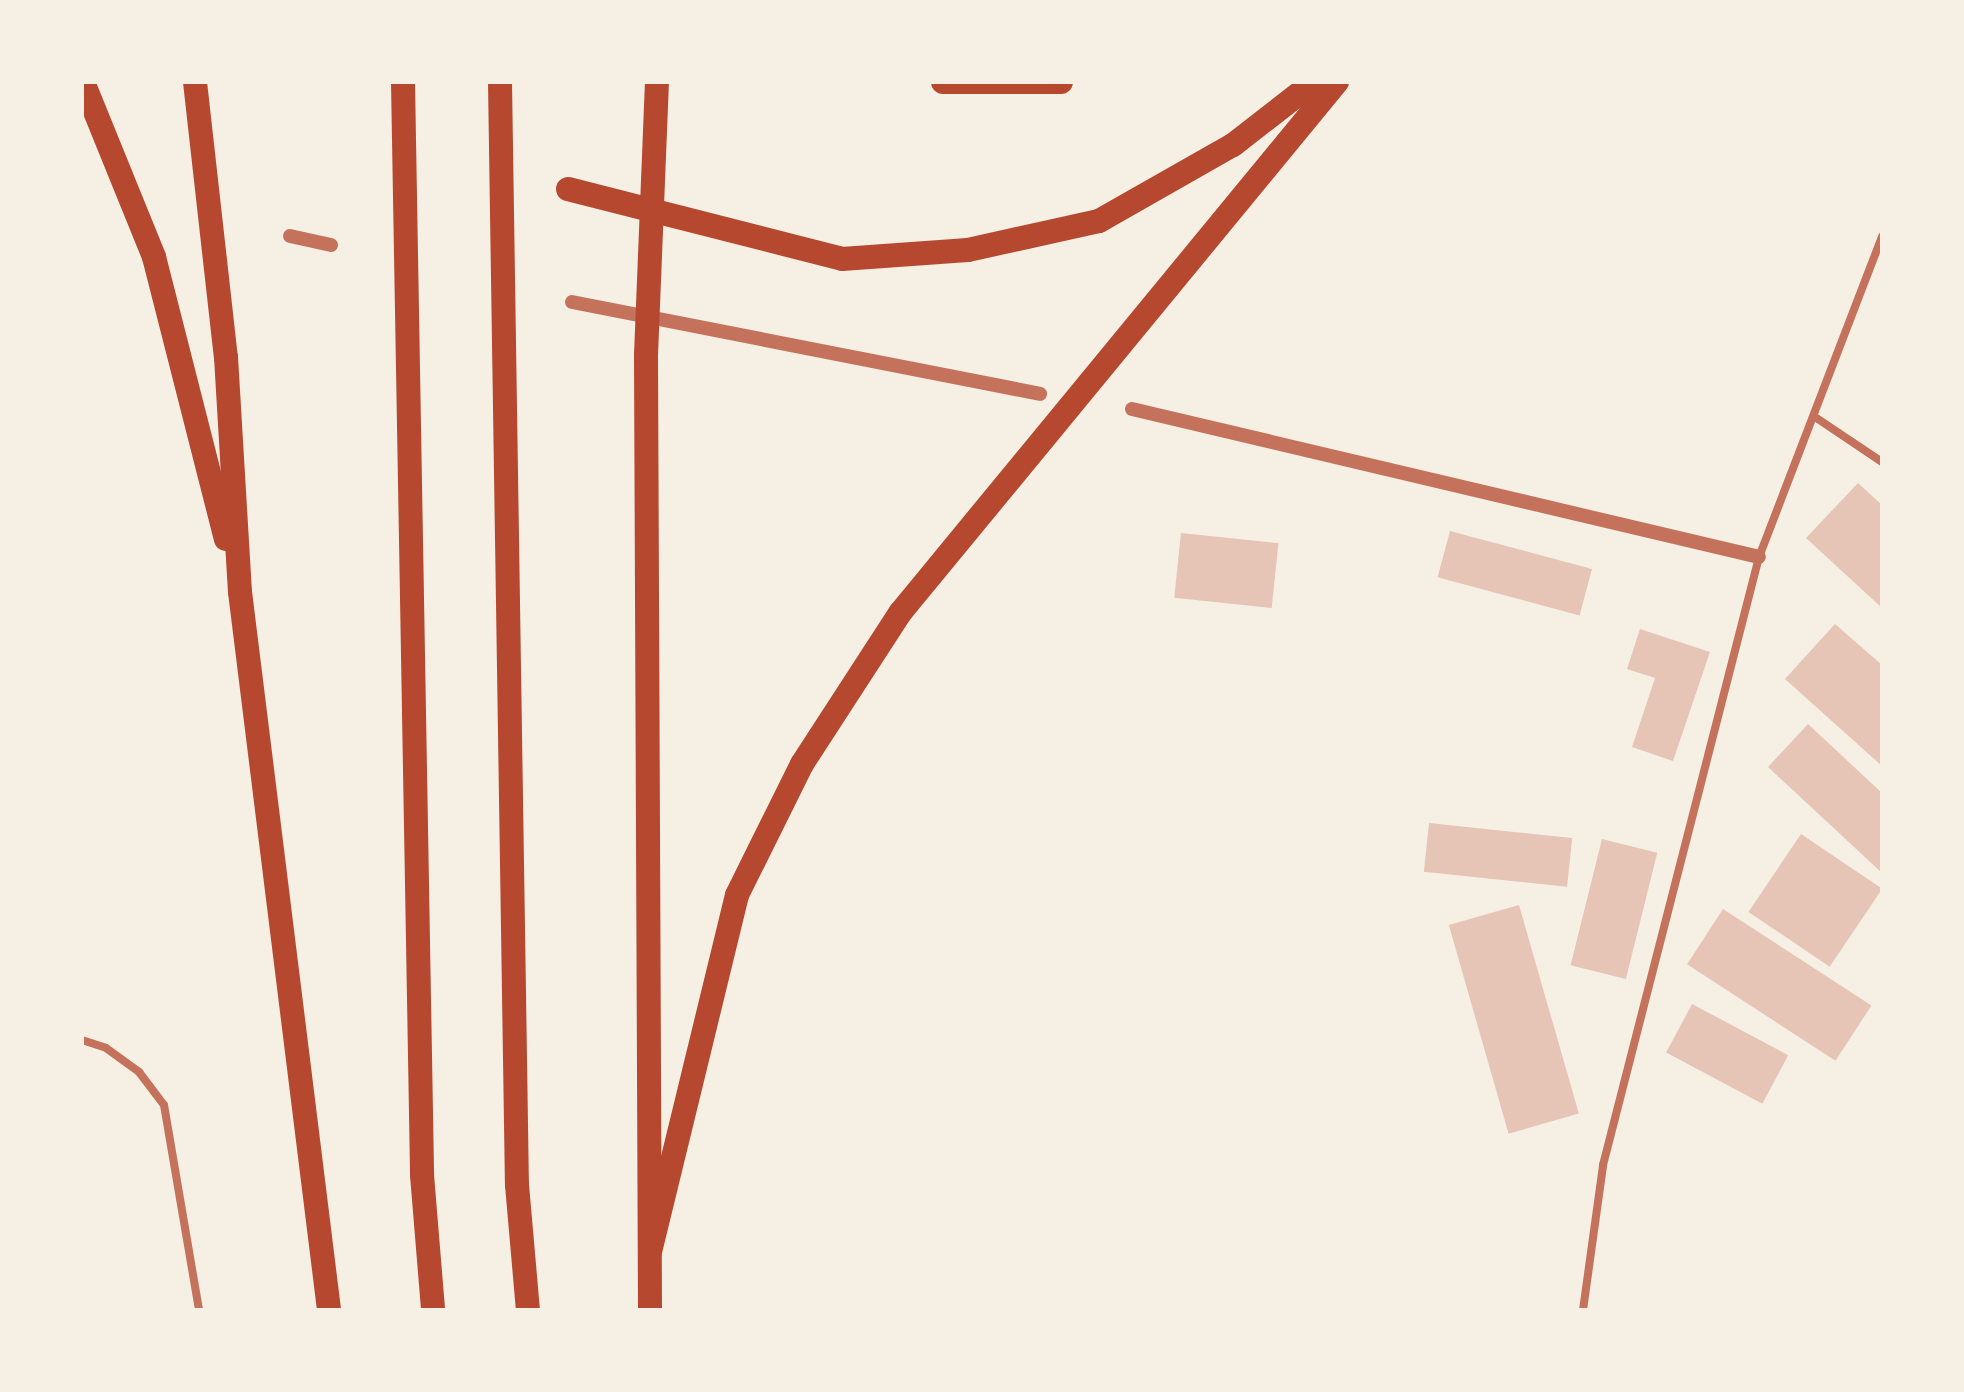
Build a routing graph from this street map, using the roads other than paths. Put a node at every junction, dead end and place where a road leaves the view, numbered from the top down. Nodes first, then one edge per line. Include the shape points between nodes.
1 (83, 82) edge
2 (195, 82) edge
3 (403, 82) edge
4 (500, 82) edge
5 (657, 82) edge
6 (943, 82) edge
7 (1061, 82) edge
8 (1314, 82) edge
9 (1337, 82) edge
10 (568, 189) dead end
11 (290, 236) dead end
12 (1882, 236) edge
13 (331, 245) dead end
14 (572, 302) dead end
15 (1040, 394) dead end
16 (1132, 409) dead end
17 (1815, 417) junction
18 (1882, 462) edge
19 (1759, 557) junction
20 (240, 592) junction
21 (82, 1040) edge
22 (650, 1252) junction
23 (199, 1310) edge
24 (329, 1310) edge
25 (433, 1310) edge
26 (528, 1310) edge
27 (650, 1310) edge
28 (1583, 1310) edge

1 - 20 highway via 154,257
2 - 20 highway via 226,357
3 - 25 highway via 422,1175
4 - 26 highway via 517,1185
5 - 22 highway via 646,355
6 - 7 highway
8 - 10 highway via 1233,145 1099,221 968,250 842,259
9 - 22 highway via 900,613 802,764 737,895
11 - 13 street
12 - 17 street
14 - 15 street
16 - 19 street
17 - 18 street
17 - 19 street
19 - 28 street via 1603,1165
20 - 24 highway
21 - 23 street via 106,1048 139,1072 164,1105
22 - 27 highway

